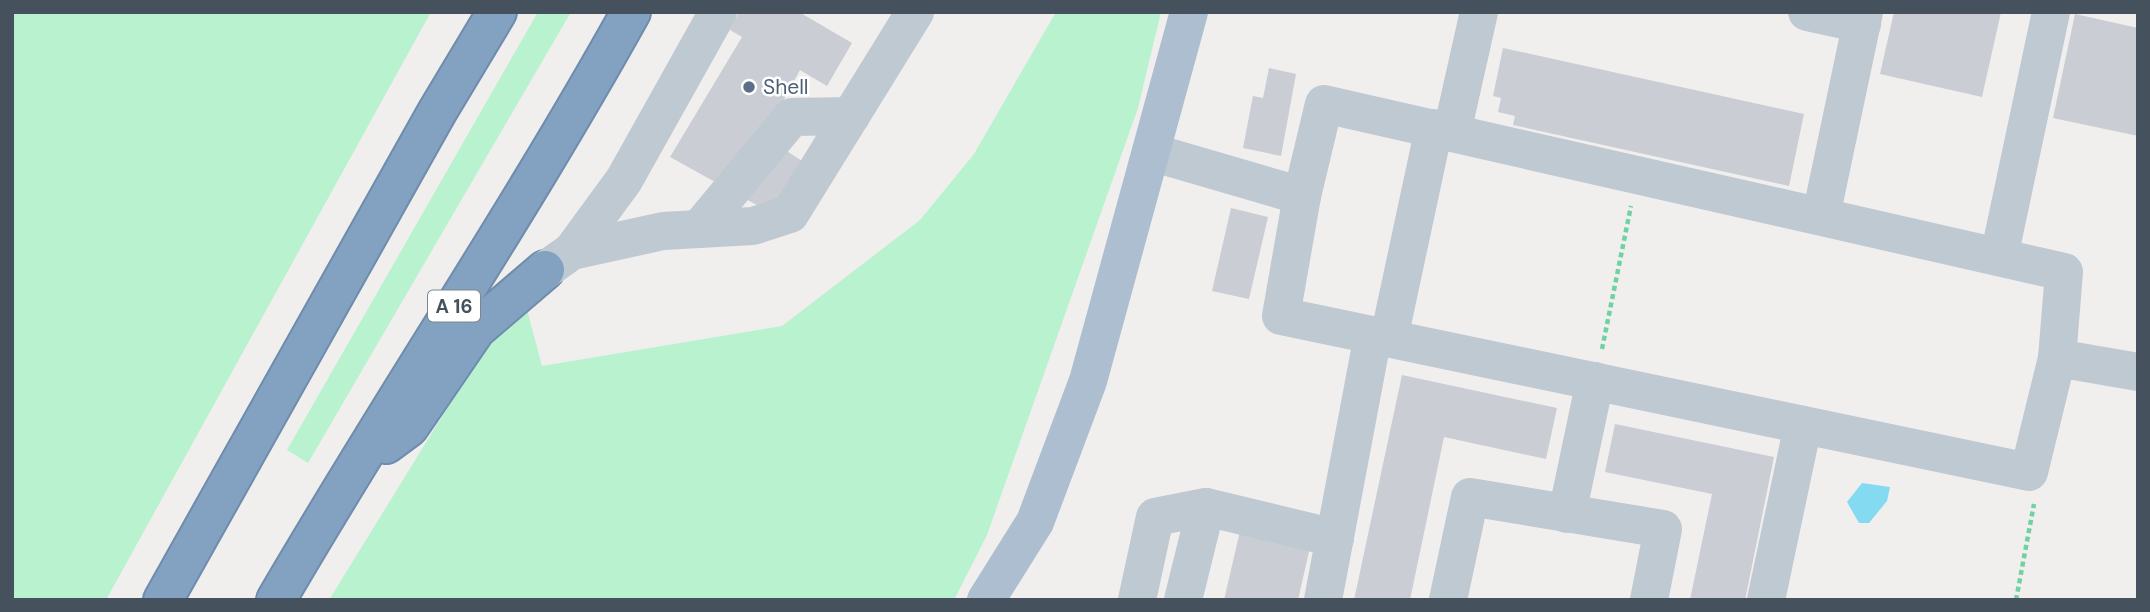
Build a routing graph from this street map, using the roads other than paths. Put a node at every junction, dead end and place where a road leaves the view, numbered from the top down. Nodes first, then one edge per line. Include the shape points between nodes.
1 (485, 12) edge
2 (497, 12) edge
3 (631, 12) edge
4 (718, 12) edge
5 (915, 12) edge
6 (1189, 12) edge
7 (1479, 12) edge
8 (1807, 12) edge
9 (2052, 12) edge
10 (1863, 18) edge
11 (437, 112) junction
12 (851, 116) junction
13 (1443, 130) junction
14 (1151, 152) junction
15 (1302, 196) junction
16 (1821, 216) junction
17 (699, 229) junction
18 (1999, 257) junction
19 (559, 261) junction
20 (1381, 337) junction
21 (2057, 358) junction
22 (2138, 372) edge
23 (1595, 381) junction
24 (1803, 425) junction
25 (353, 467) junction
26 (1206, 507) junction
27 (1567, 514) junction
28 (1335, 537) junction
29 (163, 600) edge
30 (276, 600) edge
31 (986, 600) edge
32 (1137, 600) edge
33 (1183, 600) edge
34 (1323, 600) edge
35 (1448, 600) edge
36 (1649, 600) edge
37 (1766, 600) edge

1 - 11 highway
2 - 11 highway
3 - 25 highway, A 16
4 - 19 lane via 624,180
5 - 12 lane
6 - 14 main road
7 - 13 lane
8 - 10 lane
9 - 18 lane
10 - 16 lane
11 - 29 highway
12 - 17 lane via 792,117
12 - 17 lane via 790,214 754,226
13 - 15 lane via 1324,104
13 - 16 lane
13 - 20 lane
14 - 15 lane
14 - 31 main road via 1087,381 1035,522
15 - 20 lane via 1281,316
16 - 18 lane
17 - 19 lane via 663,231
18 - 21 lane via 2064,272
19 - 25 highway via 476,328 409,428
20 - 23 lane
20 - 28 lane
21 - 22 lane
21 - 24 lane via 2029,472
23 - 24 lane
23 - 27 lane
24 - 37 lane
25 - 30 highway, A 16
26 - 28 lane
26 - 32 lane via 1155,517
26 - 33 lane
27 - 35 lane via 1470,497
27 - 36 lane via 1663,529
28 - 34 lane

